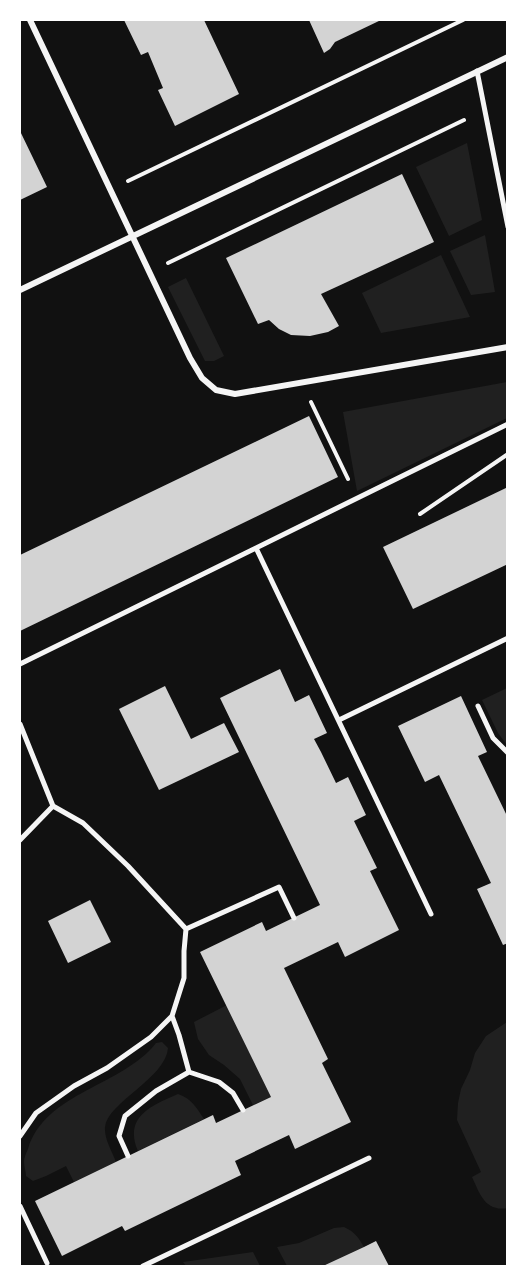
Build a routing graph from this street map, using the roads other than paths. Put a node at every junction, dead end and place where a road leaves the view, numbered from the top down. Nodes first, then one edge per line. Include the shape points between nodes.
1 (30, 20) edge
2 (507, 57) edge
3 (477, 71) junction
4 (507, 227) edge
5 (132, 236) junction
6 (20, 290) edge
7 (507, 347) edge
8 (507, 424) edge
9 (256, 548) junction
10 (507, 638) edge
11 (20, 664) edge
12 (478, 706) dead end
13 (339, 720) junction
14 (20, 723) edge
15 (507, 753) edge
16 (53, 806) junction
17 (20, 840) edge
18 (431, 914) dead end
19 (294, 918) dead end
20 (186, 929) junction
21 (172, 1016) junction
22 (189, 1072) junction
23 (243, 1110) dead end
24 (20, 1136) edge
25 (128, 1156) dead end
26 (369, 1158) dead end
27 (20, 1206) edge
28 (47, 1263) dead end
29 (143, 1266) edge

1 - 5 street
2 - 3 street
3 - 4 street
3 - 5 street
5 - 6 street
5 - 7 street via 189,358 216,390 235,394
8 - 9 street
9 - 11 street
9 - 13 street
10 - 13 street
12 - 15 street via 493,738
13 - 18 street
14 - 16 street
16 - 17 street
16 - 20 street via 83,823
19 - 20 street via 279,887
20 - 21 street via 184,978
21 - 22 street
21 - 24 street via 151,1037 36,1113
22 - 23 street via 219,1082 232,1092
22 - 25 street via 156,1091 125,1116 119,1136
26 - 29 street
27 - 28 street

